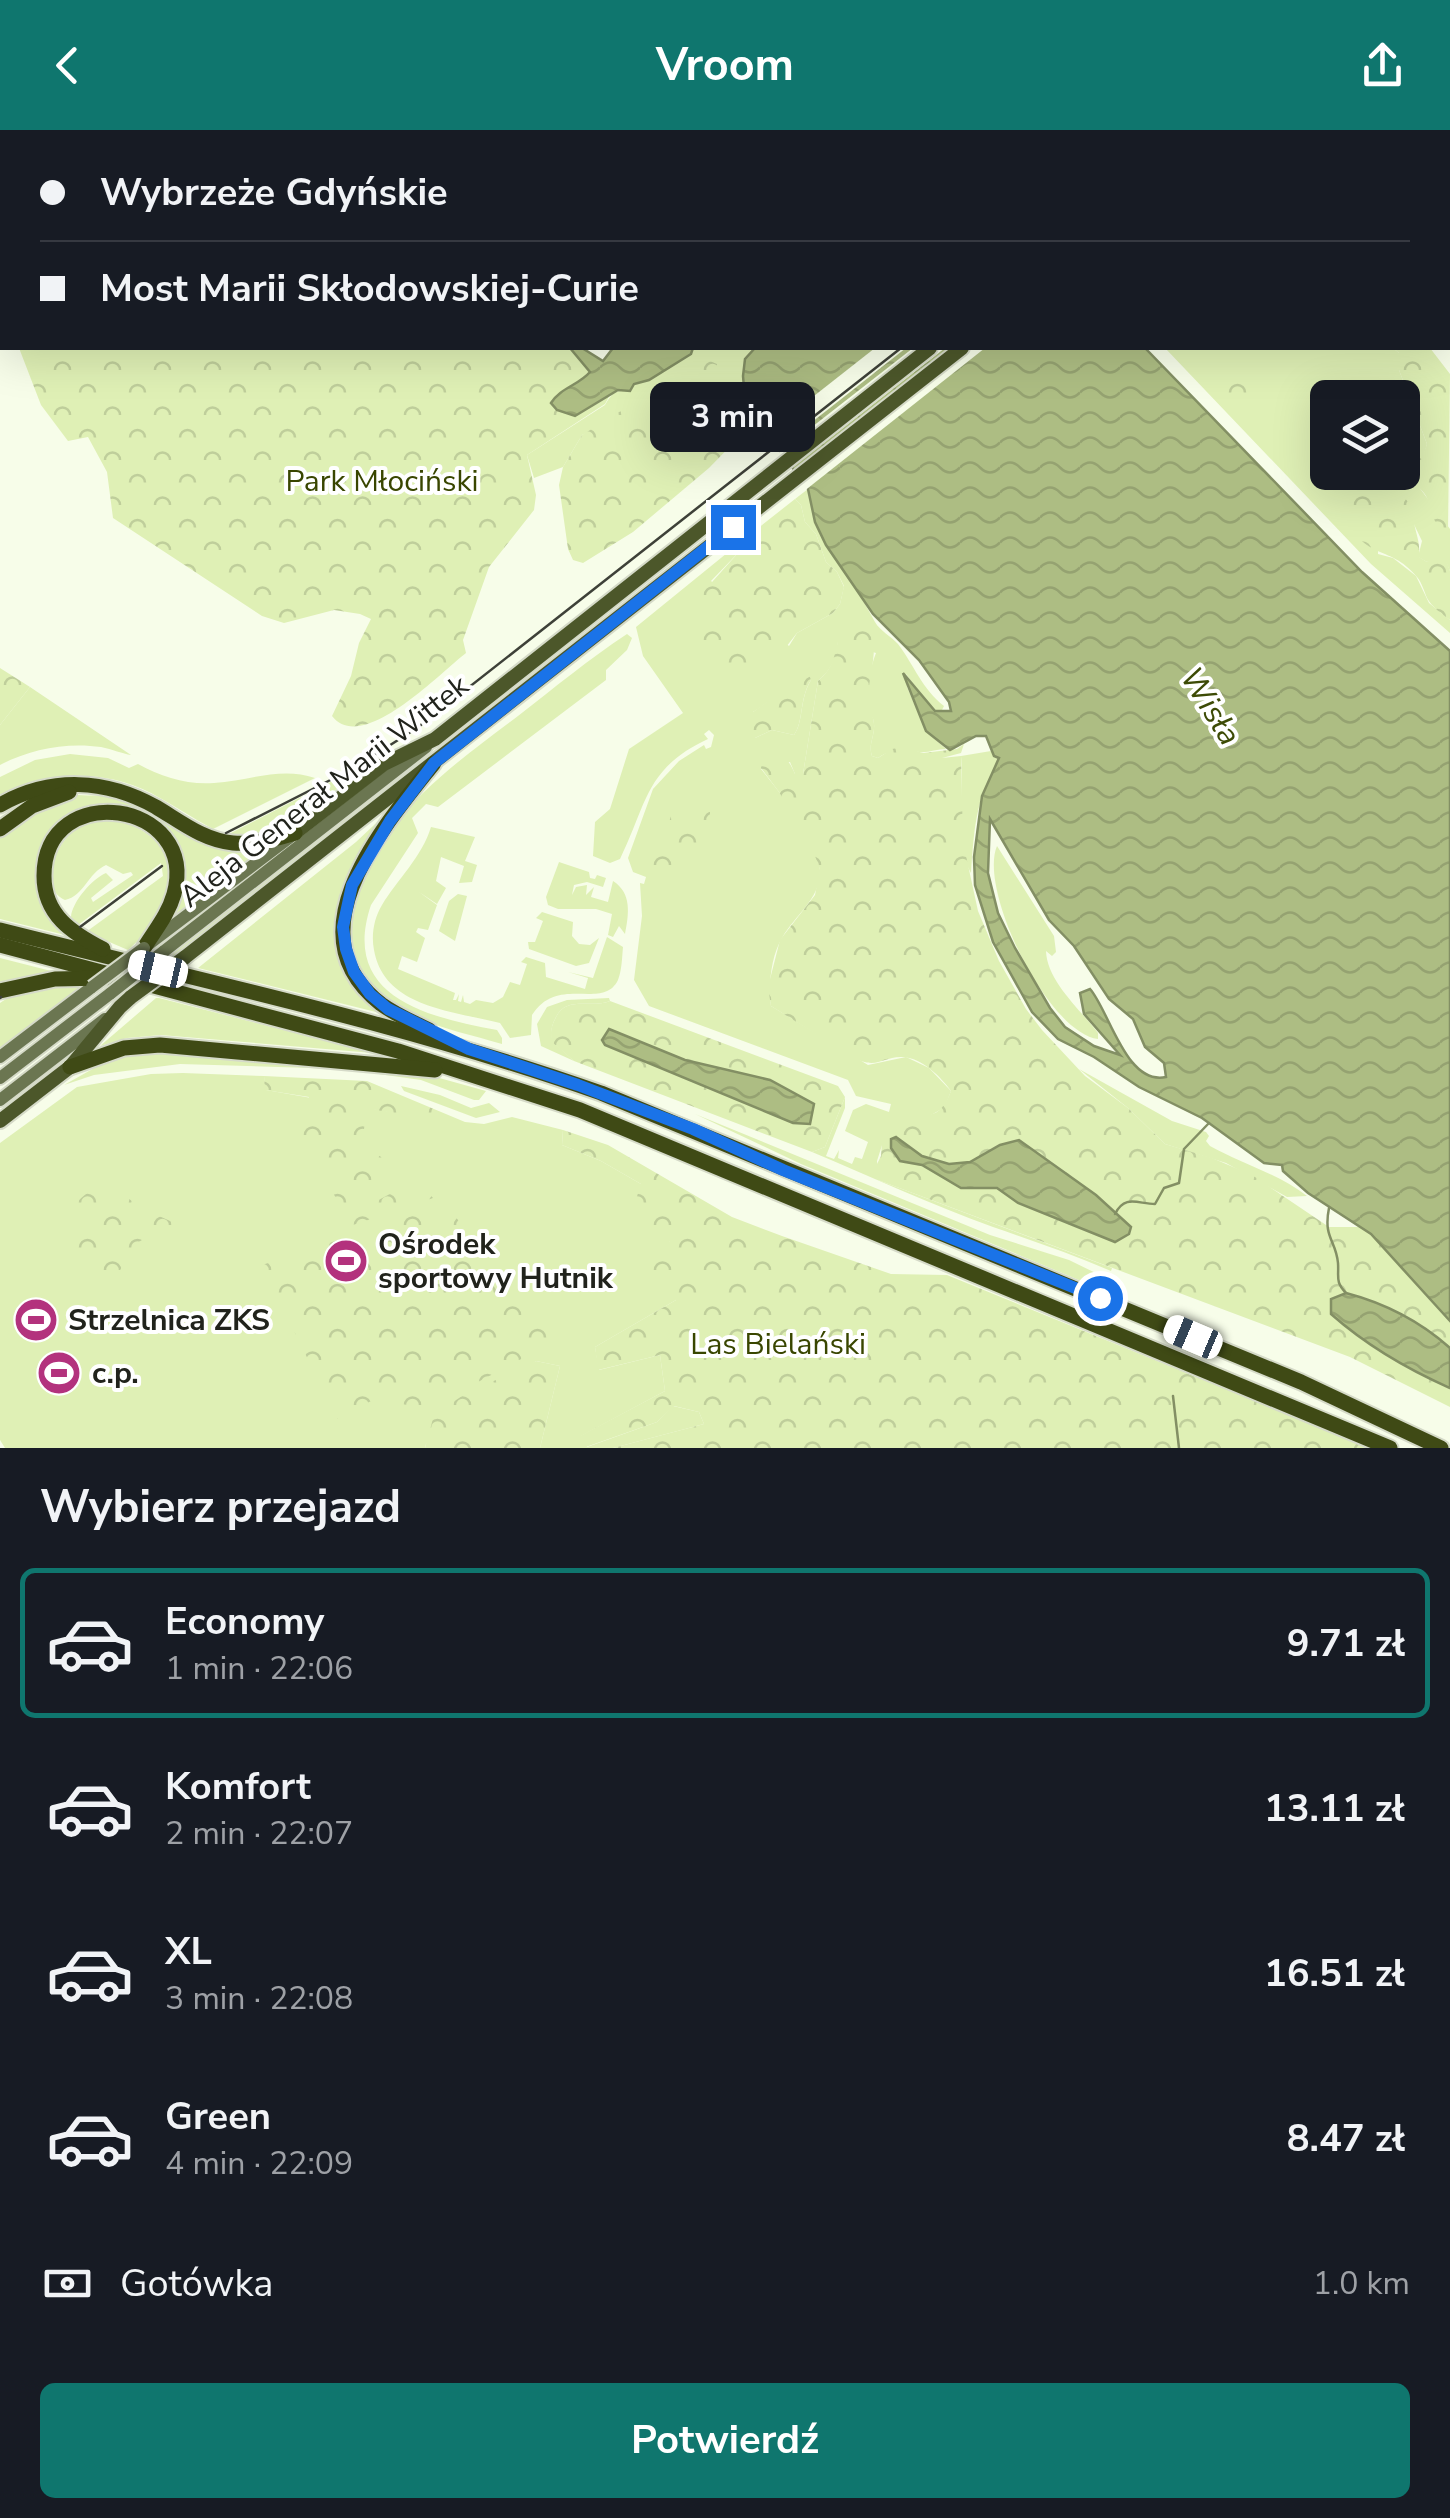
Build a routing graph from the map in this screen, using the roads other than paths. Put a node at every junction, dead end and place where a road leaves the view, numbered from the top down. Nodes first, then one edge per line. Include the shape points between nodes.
1 (927, 350) edge
2 (959, 350) edge
3 (436, 739) junction
4 (434, 763) junction
5 (118, 790) junction
6 (0, 804) edge
7 (0, 829) edge
8 (295, 833) junction
9 (0, 930) edge
10 (0, 945) edge
11 (144, 948) junction
12 (124, 961) junction
13 (124, 979) junction
14 (0, 991) edge
15 (126, 1002) junction
16 (469, 1049) junction
17 (0, 1057) edge
18 (70, 1067) junction
19 (0, 1078) edge
20 (488, 1078) junction
21 (0, 1100) edge
22 (0, 1121) edge
23 (1390, 1448) edge
24 (1441, 1448) edge

1 - 3 main road, Aleja Generał Marii Wittek
2 - 4 main road, Aleja Generał Marii Wittek
3 - 8 main road via 384,764
3 - 19 main road, Aleja Generał Marii Wittek, bridge
4 - 15 main road, Aleja Generał Marii Wittek, bridge
4 - 16 highway via 356,876 343,937 354,972 379,1002
5 - 6 highway via 68,784
5 - 7 highway via 58,794
5 - 8 highway via 223,841
8 - 11 main road
9 - 12 highway
10 - 13 highway
11 - 12 highway via 175,890 169,847 137,816 115,810 86,815 60,833 50,850 47,896 72,932
11 - 17 main road, bridge
12 - 16 highway
13 - 14 highway via 64,978
13 - 20 highway
15 - 18 main road
15 - 21 main road, Aleja Generał Marii Wittek
16 - 24 highway via 693,1129 1348,1402
18 - 20 highway via 124,1048 160,1045
18 - 22 main road
20 - 23 highway via 654,1138

